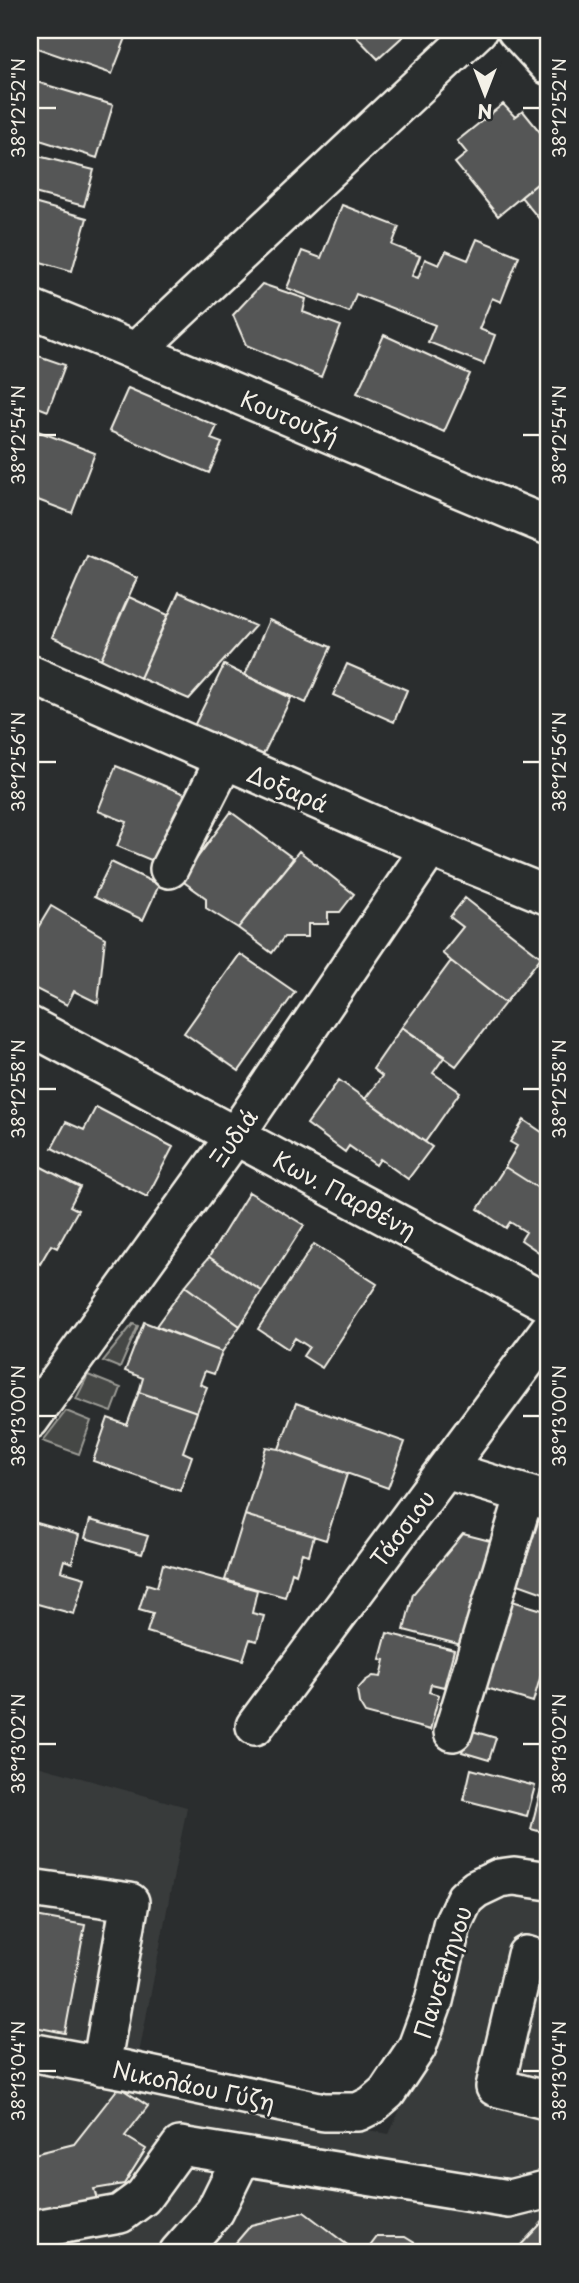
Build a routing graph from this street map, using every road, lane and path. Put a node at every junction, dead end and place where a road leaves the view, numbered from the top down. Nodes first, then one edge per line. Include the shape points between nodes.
1 (478, 30) edge
2 (516, 30) edge
3 (549, 65) edge
4 (30, 308) edge
5 (136, 351) junction
6 (549, 526) edge
7 (30, 674) edge
8 (224, 761) junction
9 (430, 848) junction
10 (169, 869) dead end
11 (549, 896) edge
12 (30, 1026) edge
13 (235, 1136) junction
14 (549, 1304) edge
15 (549, 1330) edge
16 (30, 1420) edge
17 (446, 1470) junction
18 (537, 1497) edge
19 (255, 1726) dead end
20 (453, 1732) dead end
21 (549, 1881) edge
22 (30, 1888) edge
23 (549, 1962) edge
24 (30, 2053) edge
25 (101, 2066) junction
26 (549, 2101) edge
27 (358, 2112) joint
28 (243, 2156) junction
29 (549, 2189) edge
30 (30, 2230) edge
31 (178, 2253) edge

1 - 5 street
2 - 3 street
4 - 5 street, Κουτουζή
5 - 6 street, Κουτουζή
7 - 8 street, Δοξαρά
8 - 9 street, Δοξαρά
8 - 10 street
9 - 11 street, Δοξαρά
9 - 13 street, Ξυδιά
12 - 13 street, Κων. Παρθένη
13 - 14 street, Κων. Παρθένη
13 - 16 street, Ξυδιά
15 - 17 street, Τάσσιου
17 - 18 street
17 - 19 street, Τάσσιου
18 - 20 street
21 - 27 street, Πανσέληνου via 499,1878 465,1898 417,2047 387,2092
22 - 25 street via 130,1902
23 - 26 street via 526,1955 495,2087
24 - 25 street, Νικολάου Γύζη
25 - 27 street, Νικολάου Γύζη via 324,2112
28 - 29 street via 509,2199
28 - 30 street via 180,2146 143,2197 120,2214
28 - 31 street via 215,2211

